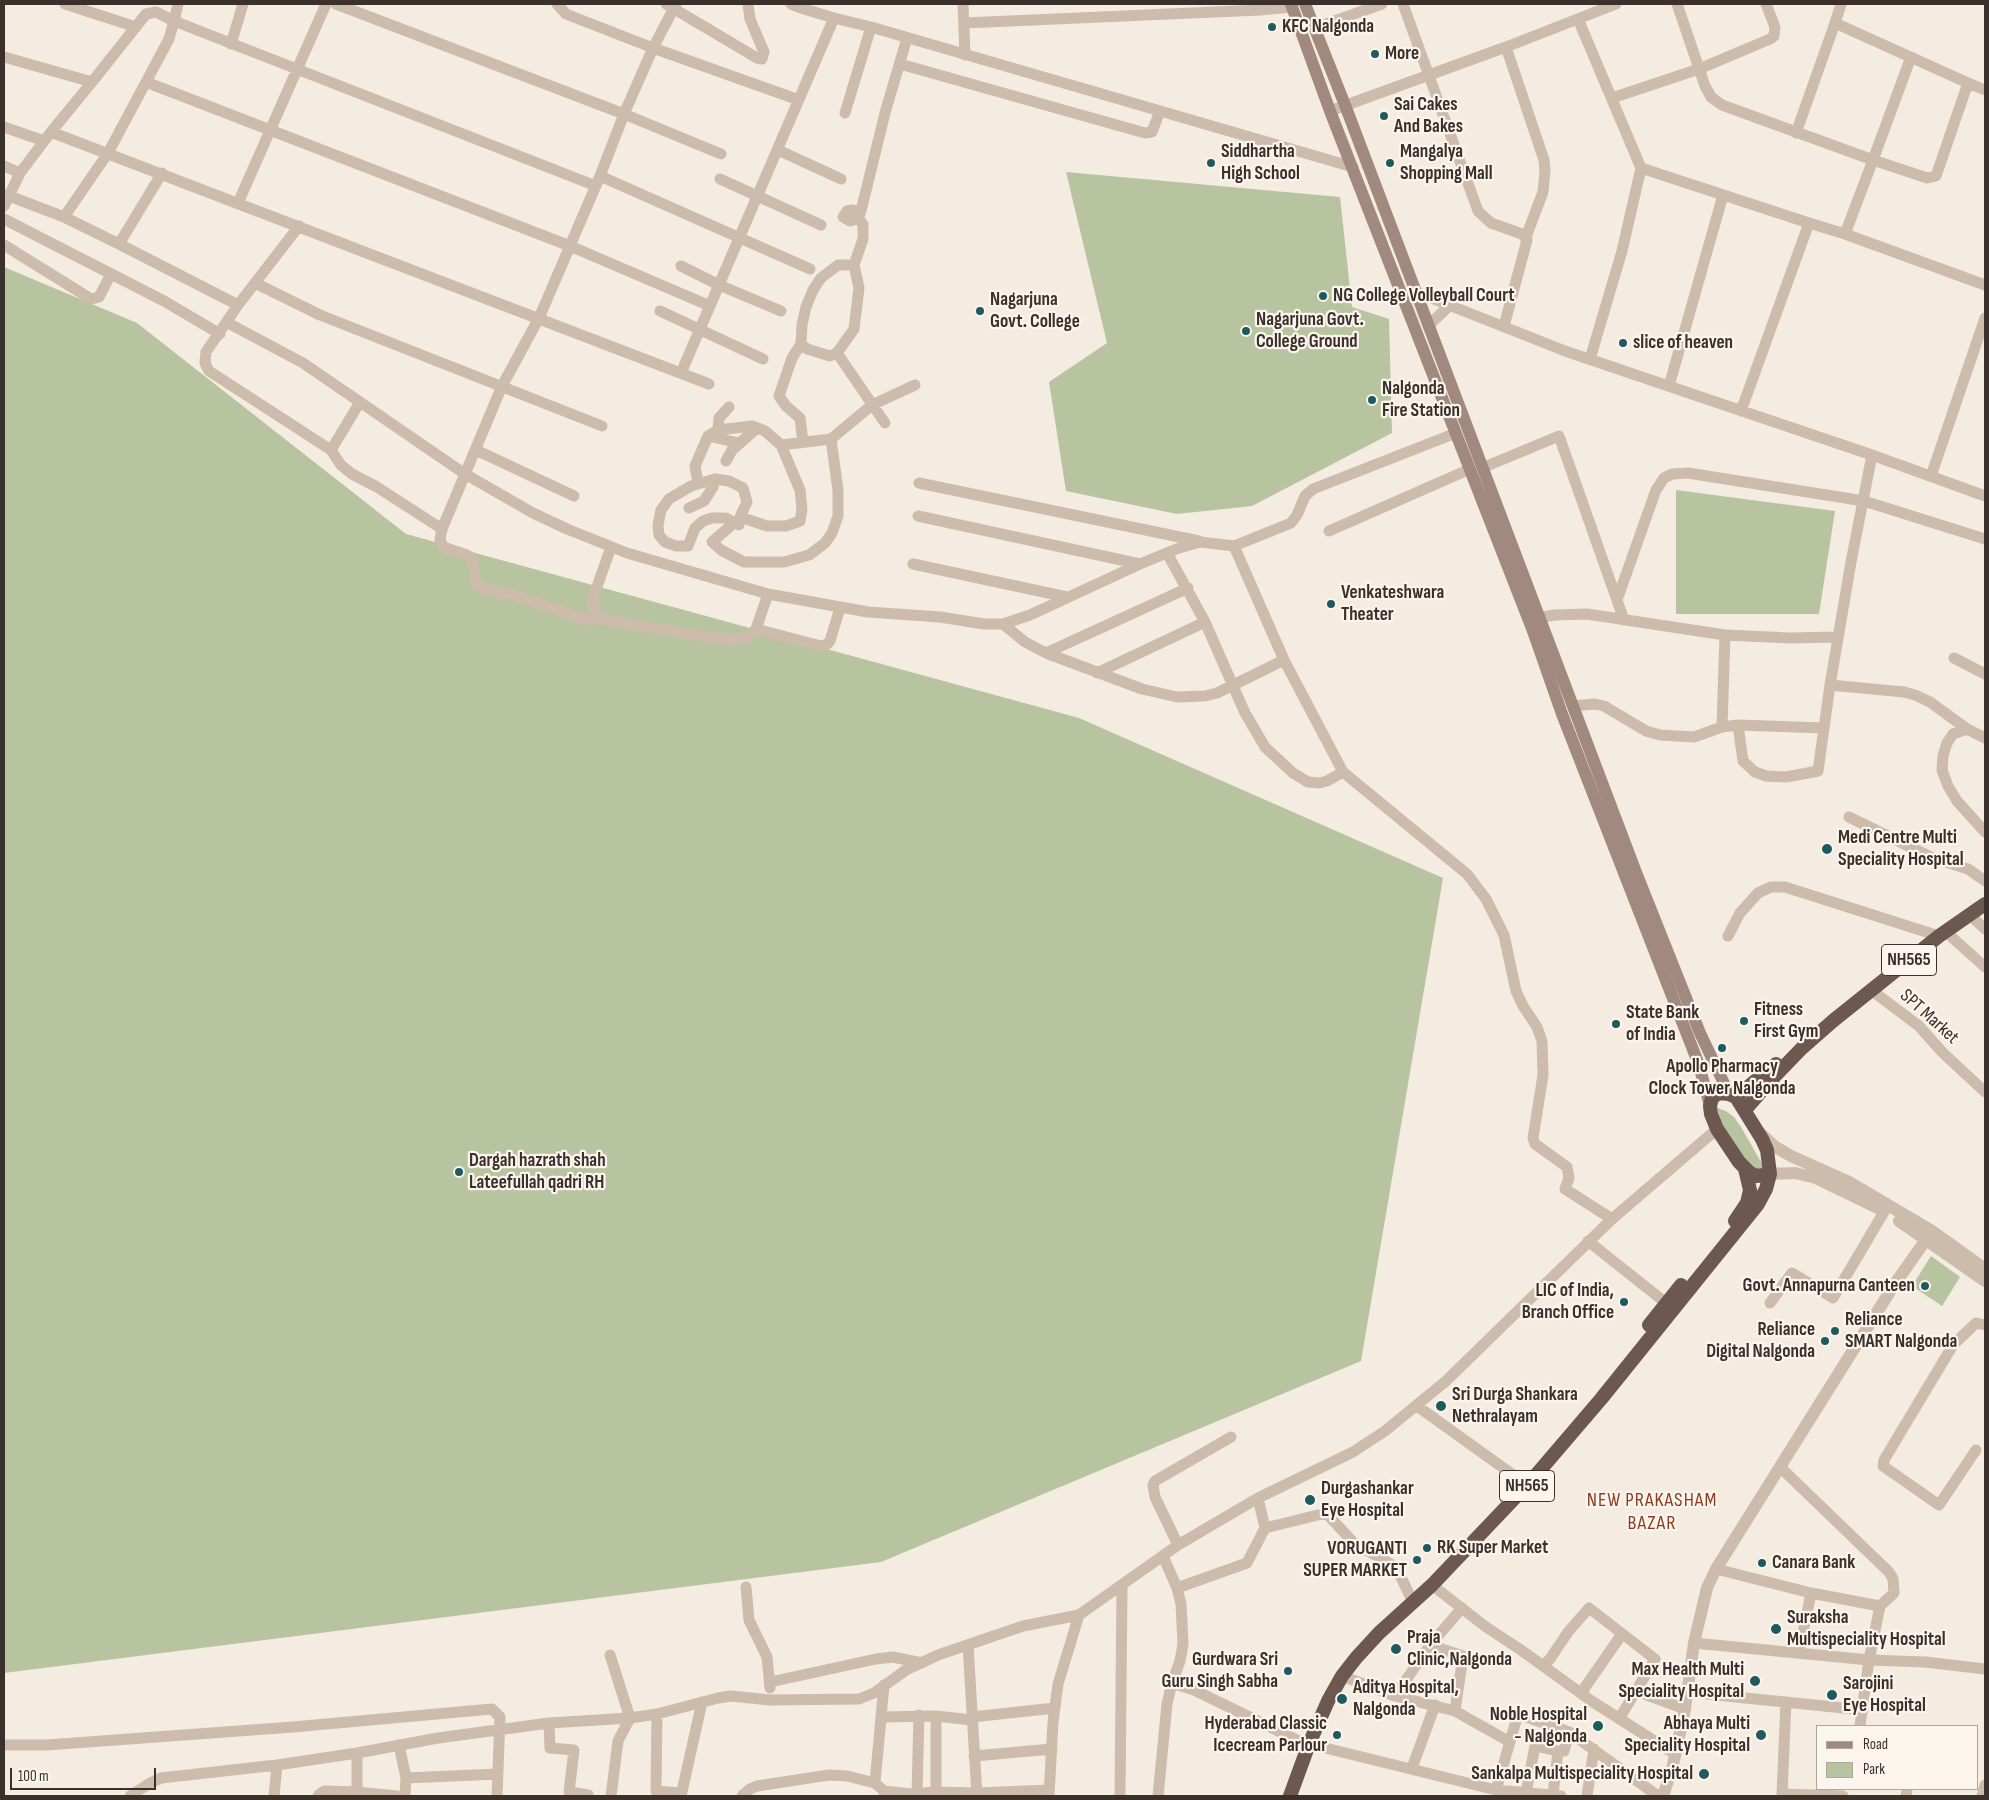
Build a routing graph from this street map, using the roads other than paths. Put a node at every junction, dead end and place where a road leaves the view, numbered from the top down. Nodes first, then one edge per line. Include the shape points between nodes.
1 (65, 4) edge
2 (178, 4) edge
3 (243, 4) edge
4 (326, 4) edge
5 (336, 4) edge
6 (557, 4) edge
7 (748, 4) edge
8 (791, 4) edge
9 (963, 4) edge
10 (1382, 4) edge
11 (1403, 4) edge
12 (1616, 4) edge
13 (1677, 4) edge
14 (1766, 4) edge
15 (1841, 4) edge
16 (672, 5) edge
17 (1296, 5) edge
18 (834, 18) junction
19 (1578, 19) junction
20 (174, 21) junction
21 (964, 23) junction
22 (1834, 23) junction
23 (136, 27) junction
24 (871, 27) junction
25 (1314, 28) junction
26 (907, 38) junction
27 (231, 44) junction
28 (1506, 47) junction
29 (653, 48) junction
30 (965, 55) junction
31 (4, 57) edge
32 (1911, 57) junction
33 (900, 64) junction
34 (297, 68) junction
35 (1699, 69) junction
36 (1429, 76) junction
37 (92, 82) junction
38 (146, 82) junction
39 (1968, 83) junction
40 (1985, 90) edge
41 (1612, 98) junction
42 (799, 100) junction
43 (1345, 105) junction
44 (1160, 111) junction
45 (1330, 111) junction
46 (845, 113) dead end
47 (624, 114) junction
48 (4, 128) edge
49 (271, 131) junction
50 (1796, 133) junction
51 (48, 136) junction
52 (778, 150) junction
53 (108, 153) junction
54 (721, 154) dead end
55 (1874, 160) junction
56 (4, 166) edge
57 (1353, 167) junction
58 (1641, 168) junction
59 (20, 173) junction
60 (162, 173) junction
61 (720, 179) dead end
62 (841, 179) dead end
63 (598, 181) junction
64 (1723, 195) junction
65 (758, 196) junction
66 (5, 198) edge
67 (238, 203) junction
68 (64, 217) junction
69 (4, 220) edge
70 (1809, 223) junction
71 (821, 225) dead end
72 (299, 226) junction
73 (1845, 234) junction
74 (1526, 237) junction
75 (739, 238) junction
76 (120, 244) junction
77 (4, 245) edge
78 (570, 246) junction
79 (854, 265) junction
80 (681, 266) dead end
81 (810, 270) dead end
82 (111, 274) junction
83 (255, 283) junction
84 (719, 285) junction
85 (1985, 285) edge
86 (1416, 292) junction
87 (238, 306) junction
88 (710, 306) junction
89 (1450, 306) junction
90 (660, 311) dead end
91 (781, 311) dead end
92 (540, 318) junction
93 (1985, 318) edge
94 (228, 323) junction
95 (1428, 326) junction
96 (1504, 326) junction
97 (699, 330) junction
98 (220, 334) junction
99 (801, 344) junction
100 (837, 353) junction
101 (763, 359) dead end
102 (1590, 359) junction
103 (681, 373) junction
104 (709, 384) dead end
105 (916, 385) dead end
106 (502, 386) junction
107 (1668, 386) junction
108 (360, 402) junction
109 (872, 405) junction
110 (729, 407) dead end
111 (1741, 411) junction
112 (885, 423) dead end
113 (602, 426) dead end
114 (757, 428) junction
115 (713, 433) junction
116 (1456, 433) junction
117 (831, 439) junction
118 (803, 442) junction
119 (739, 443) junction
120 (782, 445) junction
121 (331, 450) junction
122 (476, 450) junction
123 (1872, 455) junction
124 (726, 461) dead end
125 (1476, 468) junction
126 (465, 474) junction
127 (1931, 476) junction
128 (715, 479) junction
129 (698, 483) junction
130 (919, 483) dead end
131 (574, 496) dead end
132 (1985, 496) edge
133 (1864, 501) junction
134 (689, 508) dead end
135 (918, 516) dead end
136 (734, 518) junction
137 (442, 529) junction
138 (1329, 531) dead end
139 (1985, 539) edge
140 (1200, 542) junction
141 (1234, 546) junction
142 (611, 547) junction
143 (1167, 553) junction
144 (913, 564) dead end
145 (1140, 564) junction
146 (1188, 588) junction
147 (768, 594) junction
148 (1067, 598) junction
149 (1617, 600) junction
150 (840, 608) junction
151 (598, 617) junction
152 (1539, 618) junction
153 (1624, 620) junction
154 (1205, 622) junction
155 (1003, 624) junction
156 (756, 629) junction
157 (1725, 635) junction
158 (1838, 637) junction
159 (1046, 653) junction
160 (1954, 658) dead end
161 (1284, 660) junction
162 (1098, 673) junction
163 (1985, 674) edge
164 (1830, 685) junction
165 (1234, 686) junction
166 (1573, 706) junction
167 (1738, 725) junction
168 (1722, 727) junction
169 (1824, 728) junction
170 (1967, 729) junction
171 (1985, 738) edge
172 (1343, 772) junction
173 (1849, 817) dead end
174 (1985, 832) edge
175 (1985, 881) edge
176 (1985, 904) edge
177 (1970, 915) junction
178 (1985, 929) edge
179 (1943, 934) junction
180 (1728, 936) dead end
181 (1985, 967) edge
182 (1871, 990) junction
183 (1834, 1020) junction
184 (1985, 1092) edge
185 (1733, 1095) junction
186 (1710, 1106) junction
187 (1745, 1110) junction
188 (1717, 1129) junction
189 (1755, 1129) junction
190 (1745, 1169) junction
191 (1770, 1174) junction
192 (1884, 1212) junction
193 (1612, 1219) junction
194 (1929, 1235) junction
195 (1588, 1241) junction
196 (1985, 1269) edge
197 (1985, 1281) edge
198 (1666, 1303) junction
199 (1770, 1303) dead end
200 (1985, 1325) edge
201 (1416, 1406) junction
202 (1231, 1437) dead end
203 (1976, 1450) dead end
204 (1780, 1467) junction
205 (1523, 1482) junction
206 (1258, 1498) junction
207 (1265, 1528) junction
208 (1178, 1546) junction
209 (1163, 1556) junction
210 (1716, 1569) junction
211 (1122, 1586) junction
212 (1432, 1586) junction
213 (746, 1587) dead end
214 (1177, 1588) junction
215 (1811, 1593) junction
216 (1410, 1596) junction
217 (1880, 1606) junction
218 (1462, 1608) junction
219 (1079, 1615) junction
220 (1622, 1634) junction
221 (1694, 1643) junction
222 (968, 1645) junction
223 (1430, 1645) junction
224 (1799, 1654) junction
225 (610, 1655) dead end
226 (1869, 1660) junction
227 (922, 1663) junction
228 (1543, 1666) junction
229 (1985, 1669) edge
230 (1342, 1676) junction
231 (770, 1682) junction
232 (1172, 1683) junction
233 (884, 1685) junction
234 (1636, 1691) junction
235 (1687, 1692) junction
236 (1581, 1693) junction
237 (1395, 1696) junction
238 (770, 1700) junction
239 (702, 1702) junction
240 (1786, 1702) junction
241 (1435, 1705) junction
242 (1055, 1708) junction
243 (1685, 1710) junction
244 (1863, 1710) junction
245 (1455, 1711) junction
246 (657, 1714) junction
247 (919, 1715) junction
248 (883, 1716) junction
249 (936, 1716) junction
250 (630, 1718) junction
251 (972, 1718) junction
252 (1619, 1719) junction
253 (549, 1722) junction
254 (1860, 1725) edge
255 (500, 1729) junction
256 (1568, 1732) junction
257 (1510, 1742) junction
258 (1305, 1743) junction
259 (4, 1745) edge
260 (399, 1745) junction
261 (1052, 1749) junction
262 (1594, 1749) junction
263 (1558, 1751) junction
264 (356, 1753) junction
265 (1675, 1754) junction
266 (974, 1756) junction
267 (277, 1765) junction
268 (1412, 1768) junction
269 (498, 1774) junction
270 (406, 1778) junction
271 (875, 1783) junction
272 (1985, 1785) edge
273 (1496, 1790) junction
274 (356, 1792) junction
275 (1049, 1793) edge
276 (1526, 1793) junction
277 (884, 1794) edge
278 (917, 1794) junction
279 (932, 1794) edge
280 (681, 1795) edge
281 (977, 1795) edge
282 (130, 1796) edge
283 (274, 1796) edge
284 (318, 1796) edge
285 (397, 1796) edge
286 (405, 1796) edge
287 (496, 1796) edge
288 (588, 1796) edge
289 (611, 1796) edge
290 (742, 1796) edge
291 (1120, 1796) edge
292 (1158, 1796) edge
293 (1282, 1796) edge
294 (1290, 1796) edge
295 (1557, 1796) edge
296 (1587, 1796) edge
297 (1658, 1796) edge
298 (1663, 1796) edge
299 (1842, 1796) edge
300 (1982, 1796) edge

1 - 23 street
2 - 20 street
3 - 27 street
4 - 34 street
5 - 47 street
6 - 29 street via 566,14
7 - 16 street via 750,19 764,52 762,59
8 - 18 street
9 - 21 street
10 - 25 street
11 - 36 street
12 - 19 street
13 - 35 street
14 - 35 street via 1774,22 1774,36
15 - 22 street
16 - 29 street
17 - 21 street via 1210,13
17 - 25 main road
17 - 45 main road
18 - 24 street
18 - 42 street
19 - 28 street
19 - 41 street
20 - 23 street via 149,12
20 - 27 street
20 - 38 street
21 - 30 street
22 - 32 street
22 - 50 street
23 - 37 street
24 - 26 street
24 - 46 street
25 - 43 main road
26 - 30 street
26 - 33 street
27 - 34 street
28 - 36 street
28 - 74 street via 1544,160 1543,192
29 - 42 street
29 - 47 street
30 - 44 street
31 - 37 street
32 - 39 street
32 - 55 street
33 - 44 street via 1145,133 1152,132
33 - 79 street via 858,218 863,224 862,239
34 - 49 street
34 - 63 street
35 - 41 street
35 - 50 street via 1711,97 1722,105
36 - 43 street
36 - 74 street via 1478,211 1491,223
37 - 51 street
38 - 49 street
38 - 53 street
39 - 40 street
39 - 55 street via 1936,176 1927,178
41 - 58 street
42 - 52 street
43 - 45 street
43 - 86 main road
44 - 57 street
45 - 57 main road
47 - 54 street
47 - 63 street
48 - 51 street
49 - 67 street
49 - 78 street
50 - 55 street
51 - 53 street
51 - 59 street
52 - 62 street
52 - 65 street
53 - 60 street
53 - 68 street
55 - 73 street
56 - 59 street
57 - 116 main road
58 - 64 street
58 - 102 street via 1622,251
59 - 66 street
60 - 67 street
60 - 76 street
61 - 65 street
63 - 75 street
63 - 78 street
64 - 70 street
64 - 107 street
65 - 71 street
65 - 75 street
66 - 68 street
67 - 72 street
68 - 76 street
69 - 82 street
70 - 73 street
70 - 111 street
72 - 83 street
72 - 92 street
73 - 85 street
74 - 96 street via 1527,245
75 - 81 street
75 - 84 street
76 - 87 street
77 - 82 street via 91,299 99,297
78 - 88 street
78 - 92 street
79 - 99 street via 838,265 821,278 806,307
79 - 100 street via 859,288 854,329
80 - 84 street
82 - 98 street
83 - 87 street
83 - 106 street via 320,315
84 - 88 street
84 - 91 street
86 - 89 street
86 - 95 main road
87 - 94 street
88 - 97 street
89 - 95 street
89 - 96 street
90 - 97 street
92 - 103 street
92 - 106 street
93 - 127 street
94 - 98 street
94 - 108 street via 302,363
95 - 125 main road
96 - 102 street
97 - 101 street
97 - 103 street
98 - 121 street via 206,352 204,363 209,371
99 - 100 street via 830,356
99 - 118 street via 792,358 779,396 800,418
100 - 109 street
102 - 107 street
103 - 104 street
105 - 109 street
106 - 113 street
106 - 122 street
107 - 111 street
108 - 121 street
108 - 126 street
109 - 112 street
109 - 117 street
110 - 115 street via 719,418
111 - 123 street
114 - 115 street via 737,426
114 - 119 street
114 - 120 street
115 - 119 street
115 - 129 street via 695,466
116 - 125 main road
116 - 141 street via 1313,489 1305,496 1291,523
117 - 118 street
117 - 136 street via 838,516 825,543 809,555 784,562 744,562 712,542
118 - 120 street
119 - 124 street
120 - 136 street via 800,490 800,521 786,526 767,526
121 - 137 street via 352,474
122 - 126 street
122 - 131 street
123 - 127 street
123 - 133 street
125 - 138 street
125 - 149 street via 1559,436
125 - 152 main road
125 - 186 main road via 1562,714 1699,1065
126 - 137 street
126 - 142 street via 542,517
127 - 132 street
128 - 129 street
128 - 134 street via 704,501
128 - 136 street via 743,488 747,502
129 - 136 street via 676,493 661,510 659,535 665,542 688,546 685,538 703,521
130 - 140 street
133 - 139 street
133 - 149 street via 1688,473 1672,474 1664,478 1656,490
133 - 158 street
135 - 145 street
137 - 151 street via 441,545 472,559 477,584 482,588 583,619
140 - 141 street
140 - 143 street
141 - 161 street
142 - 147 street
142 - 151 street via 593,598 593,609
143 - 145 street
143 - 146 street
144 - 148 street
145 - 148 street
146 - 154 street
146 - 159 street
147 - 150 street
147 - 156 street
148 - 155 street
149 - 153 street
150 - 155 street
150 - 156 street via 826,645
151 - 156 street via 719,639 748,638
152 - 153 street via 1588,614
152 - 166 main road
153 - 157 street
154 - 162 street
154 - 165 street
155 - 159 street via 1025,642
157 - 158 street
157 - 168 street
158 - 164 street
159 - 162 street
160 - 163 street
161 - 165 street
161 - 172 street
162 - 165 street via 1142,689 1177,697 1205,696
164 - 169 street
164 - 170 street via 1915,695
165 - 172 street via 1264,747 1293,773 1308,782 1319,783
166 - 168 street via 1604,706 1646,731 1660,735 1694,737
166 - 185 main road via 1688,1004
167 - 168 street
167 - 169 street
167 - 169 street via 1743,761 1755,772 1786,777 1818,771
170 - 171 street
170 - 174 street via 1953,734 1947,743 1942,770 1957,801
172 - 193 street via 1468,874 1486,899 1504,935 1516,991 1542,1040 1543,1075 1533,1138 1536,1144 1567,1167 1570,1178 1565,1189
173 - 175 street via 1933,858 1968,869
176 - 177 highway, NH565
177 - 178 street
177 - 179 highway, NH565
179 - 180 street via 1784,887 1771,887 1758,893 1740,913
179 - 181 street
179 - 182 highway, NH565
182 - 183 highway, NH565
182 - 184 street, SPT Market via 1918,1026
183 - 185 highway, NH565
183 - 187 highway, NH565 via 1772,1078
185 - 186 highway, NH565 via 1718,1093
185 - 187 highway, NH565
186 - 188 highway, NH565
187 - 189 highway, NH565
188 - 190 highway, NH565
188 - 193 street
189 - 191 highway, NH565 via 1767,1150
189 - 194 street via 1774,1146 1849,1182
190 - 191 highway via 1756,1176
190 - 198 highway, NH565 via 1750,1190 1747,1203
191 - 192 street via 1795,1173 1816,1178
191 - 212 highway, NH565 via 1766,1189 1746,1220 1601,1399 1530,1482
192 - 194 street
192 - 199 street via 1833,1298 1792,1273
193 - 195 street
194 - 196 street
194 - 197 street
194 - 204 street
195 - 198 street
195 - 201 street via 1446,1381
198 - 205 highway, NH565
200 - 203 street via 1976,1323 1952,1345 1883,1466 1938,1505
201 - 205 street
201 - 206 street via 1353,1452
202 - 208 street via 1153,1485 1155,1497
204 - 210 street
204 - 217 street via 1889,1572 1894,1593
205 - 216 highway, NH565
206 - 207 street
206 - 208 street
207 - 214 street via 1247,1563
207 - 216 street via 1326,1513 1354,1543 1396,1567
208 - 209 street
209 - 211 street
209 - 214 street
210 - 215 street
210 - 221 street via 1707,1588
211 - 219 street
211 - 291 street
212 - 218 street
212 - 230 highway, NH565 via 1379,1633
213 - 231 street via 749,1620 767,1657
214 - 232 street via 1183,1618 1183,1644
215 - 217 street
215 - 224 street
216 - 258 highway, NH565 via 1376,1626 1339,1666 1320,1698
217 - 226 street
218 - 223 street
218 - 228 street
219 - 222 street via 1023,1626
219 - 242 street via 1058,1684
220 - 228 street via 1589,1608
220 - 234 street via 1654,1659
220 - 236 street
221 - 224 street
221 - 235 street
222 - 227 street
222 - 251 street
223 - 237 street
223 - 245 street via 1463,1656
224 - 226 street
225 - 250 street
226 - 229 street
226 - 244 street
227 - 231 street via 894,1657 876,1659
227 - 233 street
228 - 236 street
230 - 237 street
230 - 258 highway, NH565
231 - 238 street
232 - 258 street via 1194,1690
232 - 292 street
233 - 238 street via 859,1699
233 - 248 street
234 - 243 street
234 - 252 street
235 - 240 street
235 - 243 street
236 - 252 street
237 - 241 street
238 - 239 street via 731,1696
239 - 246 street
239 - 280 street
240 - 244 street
240 - 299 street via 1782,1794
241 - 245 street
241 - 268 street
242 - 251 street
242 - 261 street
243 - 265 street
244 - 254 street
245 - 257 street
246 - 250 street
246 - 280 street via 656,1791
247 - 248 street
247 - 249 street
247 - 278 street
248 - 271 street
249 - 251 street
249 - 279 street
250 - 253 street
250 - 289 street via 618,1741
251 - 266 street
252 - 265 street
253 - 255 street
253 - 288 street via 550,1748 574,1750 569,1792
255 - 259 street via 497,1712 487,1709 47,1746
255 - 260 street
255 - 269 street
256 - 257 street via 1518,1714
256 - 262 street
256 - 263 street via 1564,1751
257 - 273 street
258 - 268 street
258 - 293 highway, NH565
258 - 294 highway, NH565
260 - 264 street
260 - 270 street
261 - 266 street
261 - 275 street
262 - 296 street
262 - 297 street
263 - 276 street via 1534,1746
263 - 295 street
264 - 267 street
264 - 274 street
265 - 298 street
266 - 281 street
267 - 282 street via 161,1778
267 - 283 street
268 - 273 street
269 - 270 street
269 - 287 street
270 - 286 street
271 - 277 street
271 - 290 street via 828,1775 757,1786
272 - 300 street
273 - 276 street
274 - 284 street via 326,1791
274 - 285 street
275 - 281 street
276 - 295 street
277 - 278 street
278 - 279 street
279 - 281 street

